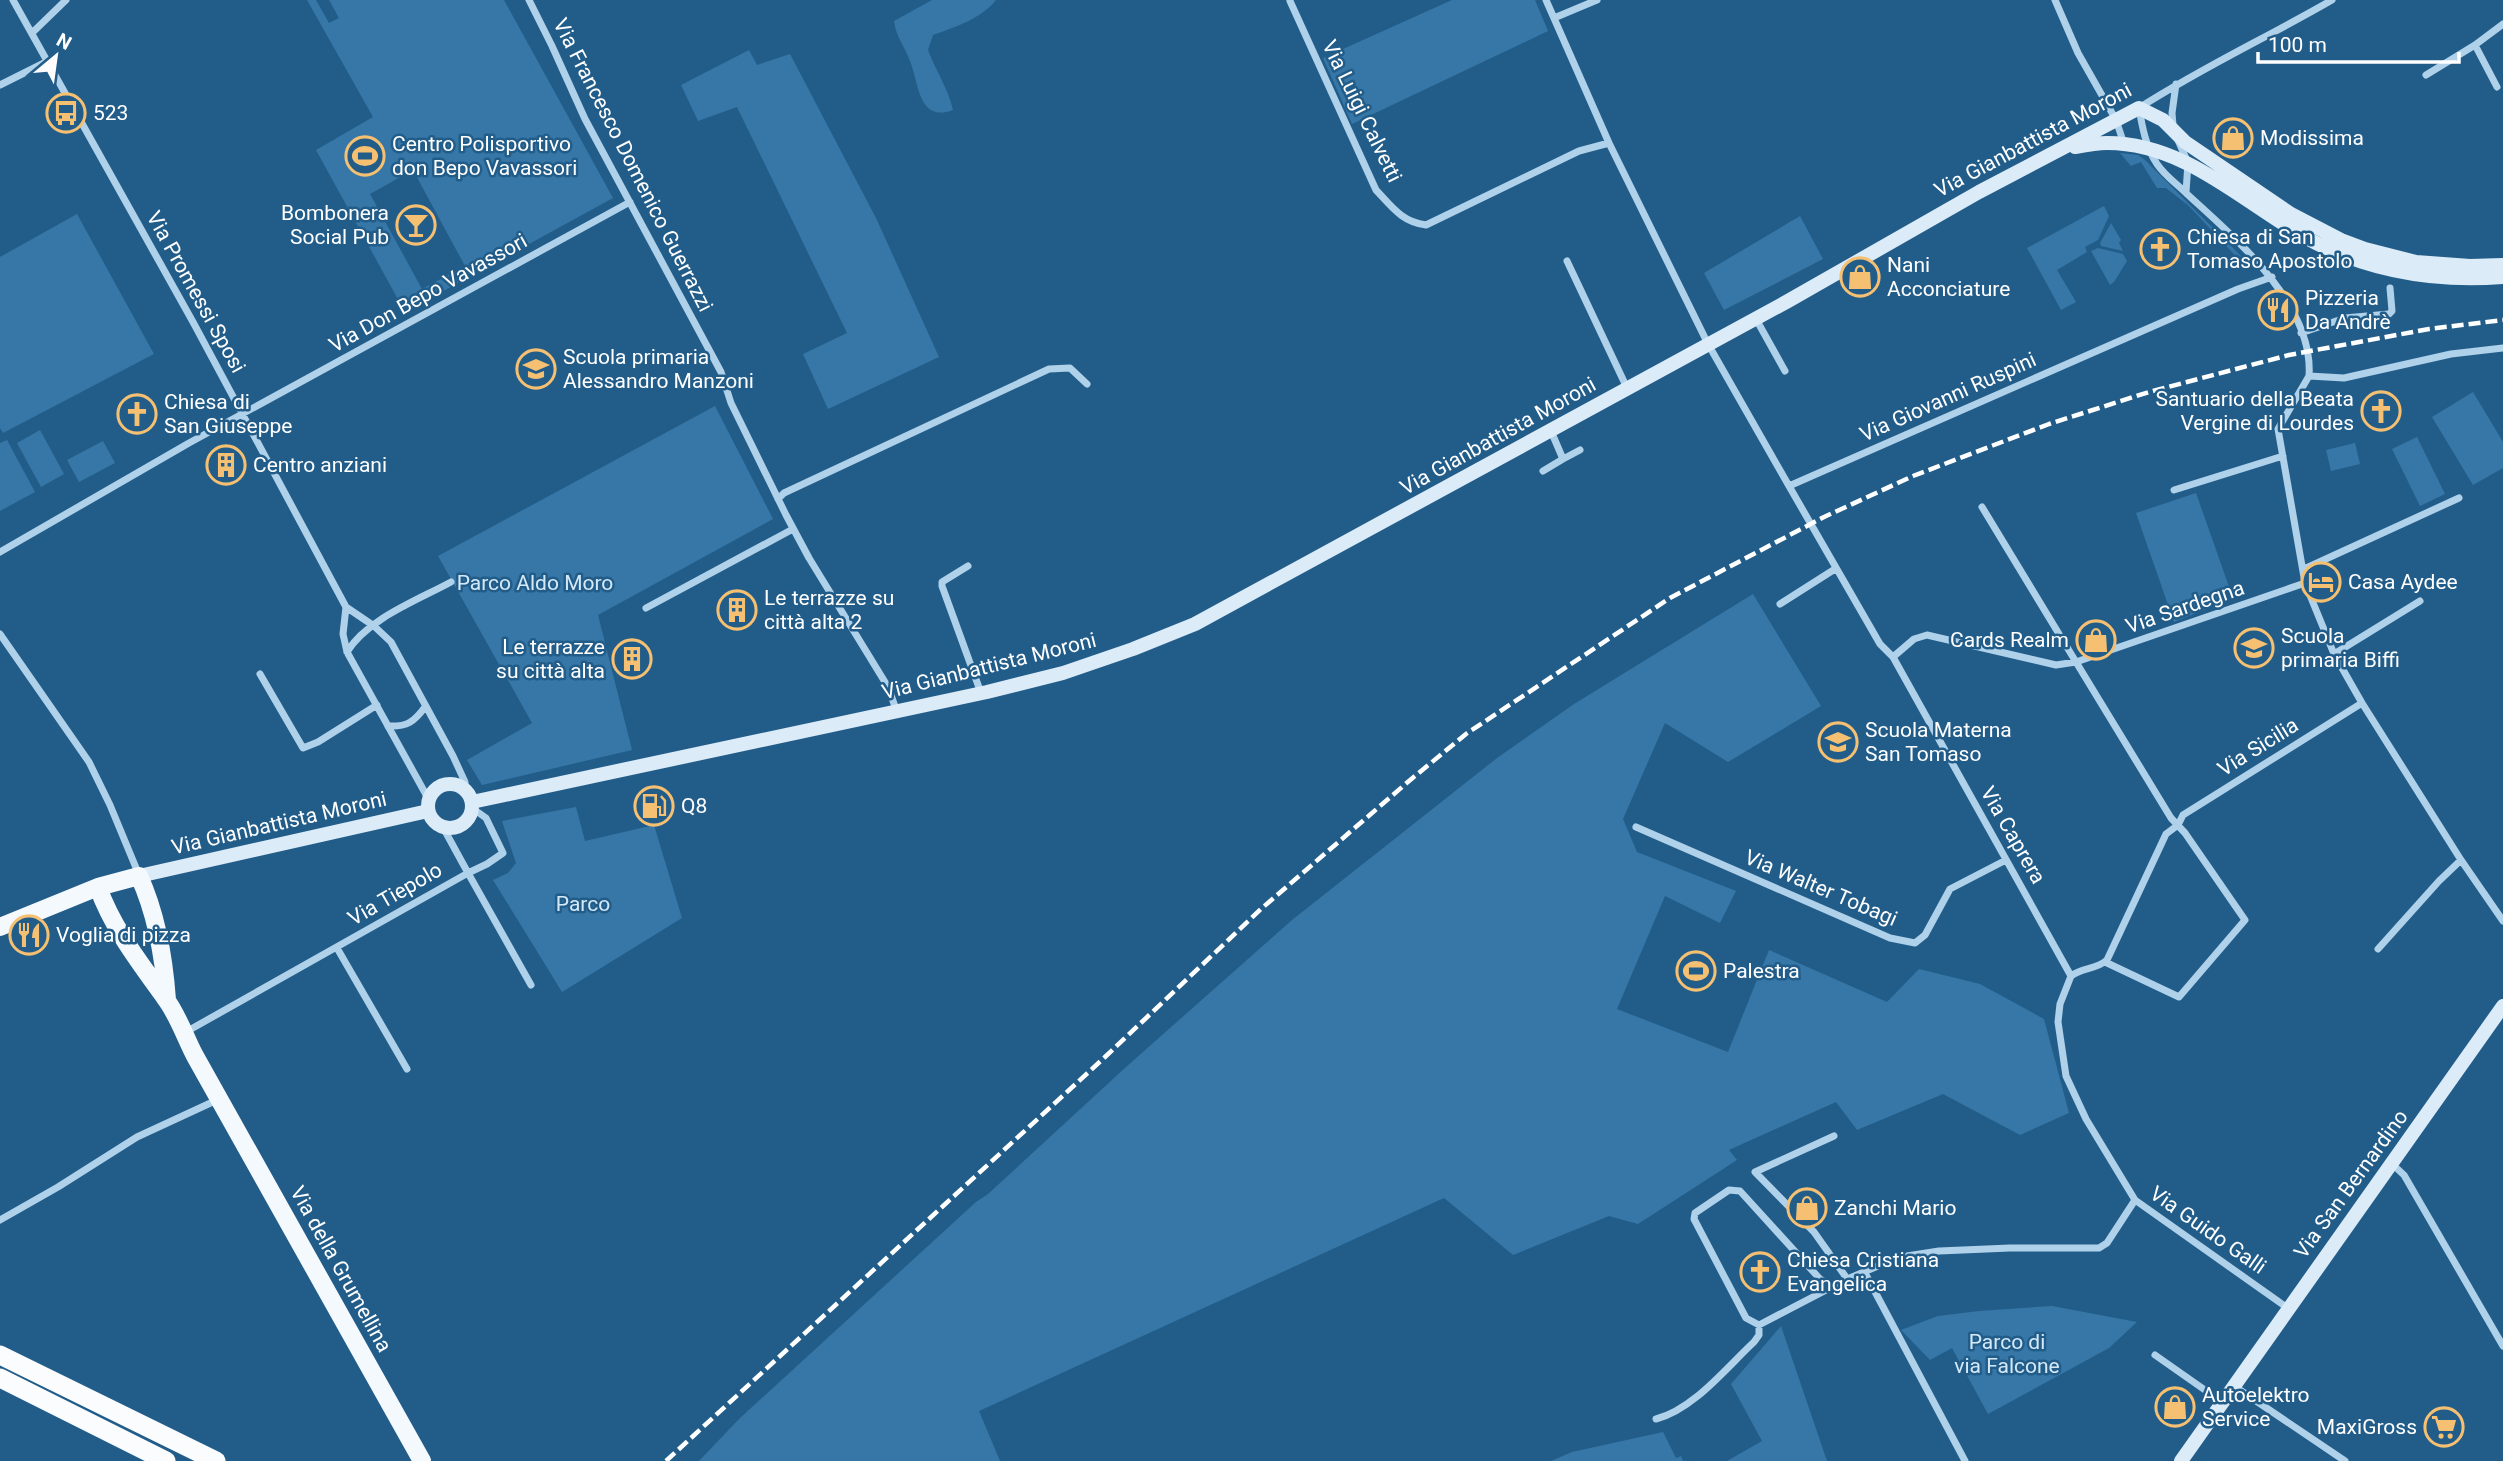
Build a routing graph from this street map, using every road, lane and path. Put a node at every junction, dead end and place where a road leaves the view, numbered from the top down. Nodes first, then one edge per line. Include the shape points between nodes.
1 (13, 0) edge
2 (66, 0) edge
3 (528, 0) edge
4 (1546, 0) edge
5 (1597, 0) edge
6 (2055, 0) edge
7 (2332, 0) edge
8 (1290, 1) edge
9 (1554, 18) junction
10 (2503, 24) edge
11 (33, 32) junction
12 (2475, 44) junction
13 (48, 61) junction
14 (2426, 75) dead end
15 (2176, 84) junction
16 (0, 85) edge
17 (2497, 87) dead end
18 (2139, 108) junction
19 (2116, 120) junction
20 (2175, 132) junction
21 (1609, 143) junction
22 (2124, 145) junction
23 (2067, 148) junction
24 (2149, 148) junction
25 (2188, 163) junction
26 (2186, 192) junction
27 (630, 202) junction
28 (1567, 261) dead end
29 (2503, 265) edge
30 (2272, 277) junction
31 (2503, 277) edge
32 (2390, 288) dead end
33 (1756, 318) junction
34 (2301, 333) junction
35 (1708, 344) junction
36 (2503, 348) edge
37 (1785, 371) dead end
38 (2309, 376) junction
39 (1087, 384) dead end
40 (1627, 389) junction
41 (242, 415) junction
42 (1551, 431) junction
43 (1580, 450) dead end
44 (2283, 457) junction
45 (1563, 459) junction
46 (1542, 471) dead end
47 (1789, 486) junction
48 (2174, 490) dead end
49 (2459, 498) dead end
50 (778, 499) junction
51 (1982, 507) dead end
52 (793, 529) junction
53 (0, 552) edge
54 (968, 566) dead end
55 (1836, 569) junction
56 (2304, 569) junction
57 (450, 582) dead end
58 (2305, 583) junction
59 (2420, 601) dead end
60 (1780, 604) dead end
61 (346, 607) junction
62 (646, 608) dead end
63 (374, 626) junction
64 (0, 634) edge
65 (347, 652) junction
66 (2334, 654) junction
67 (1893, 657) junction
68 (2076, 662) junction
69 (260, 674) dead end
70 (980, 691) junction
71 (2362, 703) junction
72 (377, 705) junction
73 (425, 707) junction
74 (897, 712) junction
75 (388, 726) junction
76 (470, 800) junction
77 (431, 811) junction
78 (2178, 825) junction
79 (1636, 827) dead end
80 (2006, 860) junction
81 (2461, 860) junction
82 (468, 873) junction
83 (139, 876) junction
84 (98, 887) junction
85 (2503, 921) edge
86 (0, 927) edge
87 (337, 948) junction
88 (2378, 949) dead end
89 (2105, 962) junction
90 (2071, 976) junction
91 (531, 985) dead end
92 (167, 1000) junction
93 (2503, 1006) edge
94 (184, 1033) junction
95 (407, 1069) dead end
96 (221, 1098) junction
97 (1834, 1136) dead end
98 (2391, 1163) junction
99 (2135, 1200) junction
100 (0, 1220) edge
101 (1865, 1273) junction
102 (1848, 1280) junction
103 (1832, 1287) junction
104 (2289, 1309) junction
105 (1759, 1325) junction
106 (2503, 1346) edge
107 (0, 1355) edge
108 (2155, 1355) dead end
109 (4, 1382) edge
110 (2233, 1386) junction
111 (2222, 1402) junction
112 (1656, 1419) dead end
113 (166, 1461) edge
114 (216, 1461) edge
115 (422, 1461) edge
116 (1965, 1461) edge
117 (2181, 1461) edge
118 (2345, 1461) edge

1 - 11 street, Via Promessi Sposi
2 - 11 street
3 - 27 street, Via Francesco Domenico Guerrazzi
4 - 9 street
5 - 9 street
6 - 19 street via 2078,53
7 - 15 street, Via Gianbattista Moroni
8 - 21 street, Via Luigi Calvetti via 1376,190 1411,223 1426,225 1579,151
9 - 21 street
10 - 12 street
11 - 13 street, Via Promessi Sposi
12 - 14 street
12 - 17 street
13 - 16 street
13 - 41 street, Via Promessi Sposi
15 - 18 street, Via Gianbattista Moroni
15 - 20 street
18 - 19 main road, Via Gianbattista Moroni
18 - 20 main road
18 - 24 street
19 - 22 street
19 - 23 main road, Via Gianbattista Moroni
20 - 25 street
20 - 29 main road via 2291,214 2341,240 2416,262
21 - 35 street
22 - 23 main road
22 - 24 main road
23 - 33 main road, Via Gianbattista Moroni via 1979,192
24 - 25 main road
24 - 26 street via 2156,163
25 - 26 street
25 - 31 main road via 2333,251 2432,277
26 - 30 street
27 - 41 street, Via Don Bepo Vavassori
27 - 50 street, Via Francesco Domenico Guerrazzi via 721,372 731,403
28 - 40 street, Via Gianbattista Moroni
30 - 34 street via 2290,303
30 - 47 street, Via Giovanni Ruspini
32 - 34 street via 2389,314 2345,318
33 - 35 main road, Via Gianbattista Moroni
33 - 37 street
34 - 38 street
35 - 40 main road, Via Gianbattista Moroni
35 - 47 street
36 - 38 street via 2344,377
38 - 44 street via 2278,429
39 - 50 street via 1070,368 1049,369
40 - 42 main road, Via Gianbattista Moroni
41 - 53 street, Via Don Bepo Vavassori
41 - 61 street, Via Promessi Sposi
42 - 45 street
42 - 70 main road, Via Gianbattista Moroni via 1195,624 1063,673
43 - 45 street
44 - 48 street
44 - 56 street
45 - 46 street
47 - 55 street, Via Caprera
49 - 56 street
50 - 52 street, Via Francesco Domenico Guerrazzi
51 - 68 street
52 - 62 street
52 - 74 street, Via Francesco Domenico Guerrazzi via 888,687
54 - 70 street, Via Gianbattista Moroni via 942,586
55 - 60 street
55 - 67 street, Via Caprera via 1880,644
56 - 58 street
57 - 63 street
58 - 66 street
58 - 68 street, Via Sardegna
59 - 66 street
61 - 63 street, Via Promessi Sposi
61 - 65 street via 343,634
63 - 65 street via 358,636
63 - 73 street, Via Promessi Sposi via 391,642
64 - 83 street via 89,762
65 - 72 street
66 - 71 street
67 - 68 street, Via Sardegna via 1914,639 1927,635 2056,665
67 - 80 street, Via Caprera
68 - 78 street
69 - 72 street via 303,748
70 - 74 main road, Via Gianbattista Moroni
71 - 78 street, Via Sicilia via 2183,815
71 - 81 street
72 - 75 street
73 - 75 street via 412,723
73 - 76 street, Via Promessi Sposi via 453,756
74 - 76 main road, Via Gianbattista Moroni
75 - 77 street
76 - 77 main road, Via Gianbattista Moroni via 457,785 440,786 433,792
76 - 77 main road, Via Gianbattista Moroni via 468,819 458,826 446,828
76 - 82 street via 486,818 503,852
77 - 82 street
77 - 83 main road, Via Gianbattista Moroni
78 - 89 street, Via Sicilia via 2166,834
78 - 89 street via 2245,920 2179,997
79 - 80 street, Via Walter Tobagi via 1889,938 1915,943 1925,935 1950,889
80 - 90 street, Via Caprera
81 - 85 street
81 - 88 street
82 - 87 street, Via Tiepolo
82 - 91 street, Via Tiepolo
83 - 84 main road
83 - 92 main road, Via della Grumellina via 151,902
84 - 86 main road
84 - 92 main road, Via della Grumellina via 141,968
87 - 94 street, Via Tiepolo
87 - 95 street, Via Tiepolo
89 - 90 street
90 - 99 street, Via Guido Galli via 2058,1021 2066,1076
92 - 94 main road, Via della Grumellina
93 - 98 main road, Via San Bernardino
94 - 96 main road, Via della Grumellina
96 - 100 street via 137,1137
96 - 115 main road, Via della Grumellina
97 - 102 street via 1755,1172 1814,1232
98 - 104 main road, Via San Bernardino
98 - 106 street via 2404,1175
99 - 101 street via 2099,1248 1938,1251 1897,1259
99 - 104 street, Via Guido Galli
101 - 102 street
101 - 116 street
102 - 103 street
103 - 105 street
103 - 105 street via 1742,1193 1729,1190 1697,1211 1694,1219 1746,1318
104 - 110 main road, Via San Bernardino
105 - 112 street via 1754,1342 1688,1404
107 - 114 highway
108 - 111 street
109 - 113 highway
110 - 111 main road, Via San Bernardino
110 - 118 street
111 - 117 main road, Via San Bernardino

